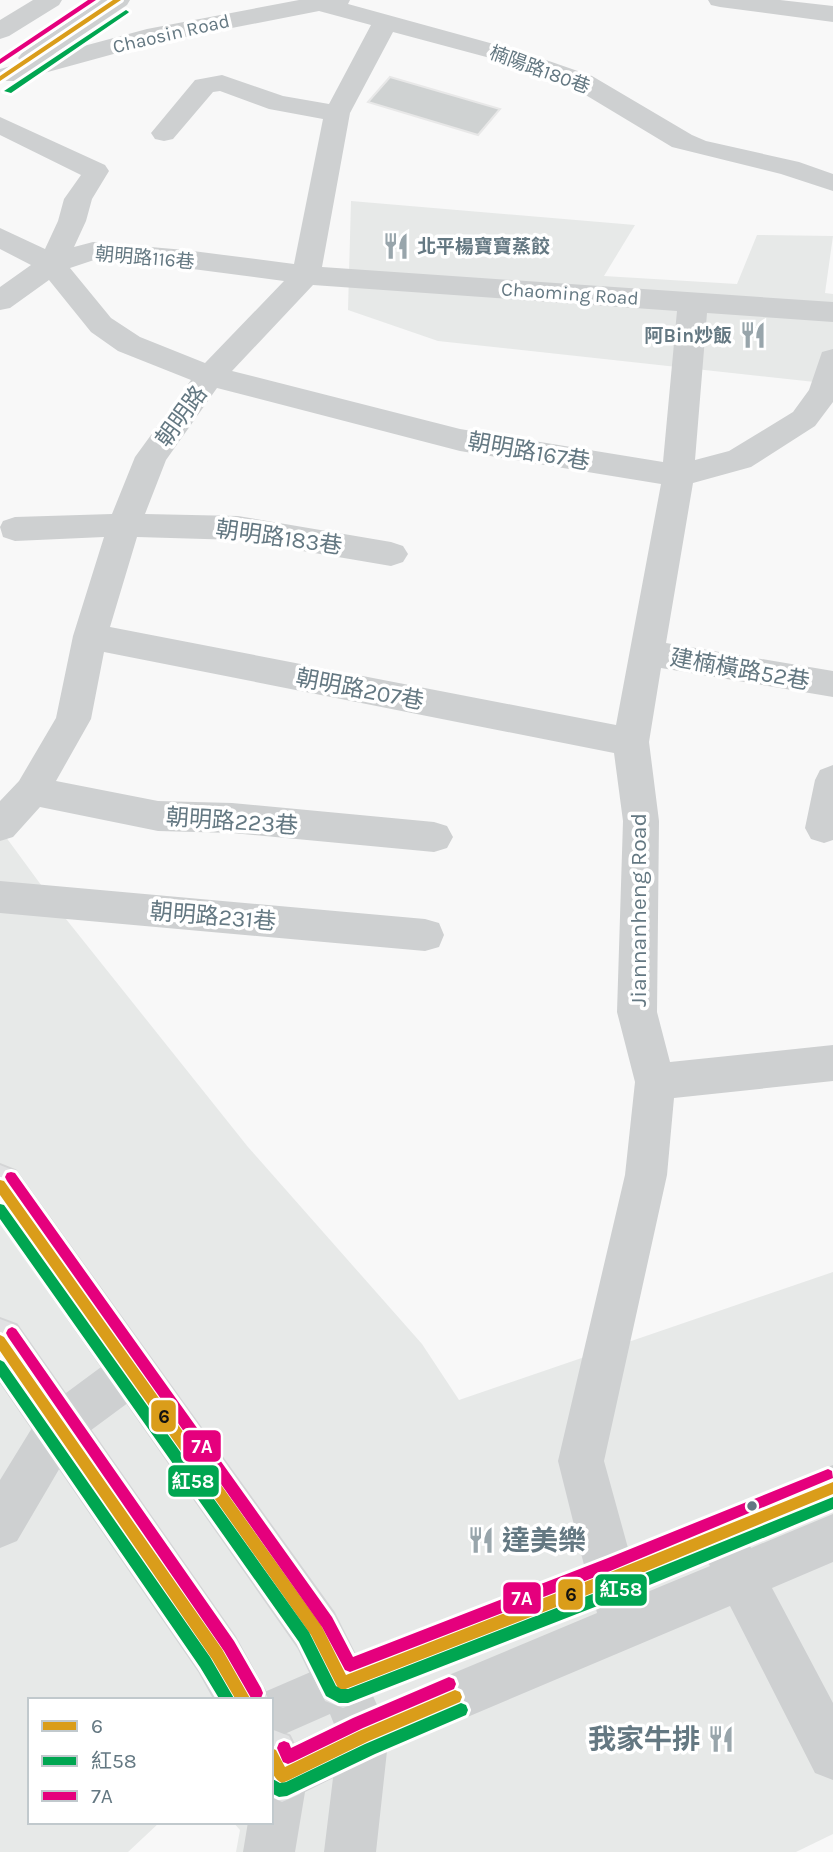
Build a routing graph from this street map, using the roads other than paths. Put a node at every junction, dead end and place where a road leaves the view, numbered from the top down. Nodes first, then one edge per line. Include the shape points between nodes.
1 (50, 0) edge
2 (118, 0) edge
3 (720, 0) edge
4 (328, 1) edge
5 (833, 14) edge
6 (384, 22) junction
7 (0, 31) edge
8 (3, 77) edge
9 (337, 113) junction
10 (0, 125) edge
11 (164, 133) dead end
12 (833, 183) edge
13 (0, 237) edge
14 (52, 264) junction
15 (306, 275) junction
16 (0, 301) edge
17 (693, 301) junction
18 (833, 312) edge
19 (833, 359) edge
20 (210, 376) junction
21 (678, 476) junction
22 (124, 525) junction
23 (15, 529) dead end
24 (391, 554) dead end
25 (90, 636) junction
26 (648, 653) junction
27 (833, 684) edge
28 (631, 742) junction
29 (833, 780) edge
30 (32, 791) junction
31 (0, 827) edge
32 (824, 828) dead end
33 (434, 838) dead end
34 (0, 897) edge
35 (425, 935) dead end
36 (833, 1063) edge
37 (655, 1082) junction
38 (0, 1185) edge
39 (0, 1341) edge
40 (132, 1372) junction
41 (59, 1426) junction
42 (833, 1488) edge
43 (0, 1524) edge
44 (718, 1535) junction
45 (833, 1538) edge
46 (740, 1577) junction
47 (613, 1578) junction
48 (624, 1625) junction
49 (343, 1683) junction
50 (243, 1698) edge
51 (273, 1714) edge
52 (364, 1736) junction
53 (833, 1755) edge
54 (276, 1765) edge
55 (273, 1802) edge
56 (271, 1824) edge
57 (269, 1852) edge
58 (351, 1852) edge

1 - 7 street
2 - 8 street
3 - 5 street
4 - 6 street, 楠陽路180巷
4 - 8 street, Chaosin Road via 148,37
6 - 9 street
6 - 12 street, 楠陽路180巷 via 514,57 583,82 698,147
9 - 11 street via 278,103 222,83 212,84 204,86
9 - 15 street
10 - 14 street, 朝明路116巷 via 91,167 95,175 78,199
13 - 14 street
14 - 15 street, 朝明路116巷 via 93,251
14 - 16 street
14 - 20 street, 朝明路167巷 via 101,325 130,344
15 - 17 street, Chaoming Road
15 - 20 street, 朝明路
17 - 18 street, Chaoming Road
17 - 21 street
19 - 21 street via 824,392 804,419 740,459
20 - 21 street, 朝明路167巷 via 460,440
20 - 22 street, 朝明路 via 151,457
21 - 26 street, Jiannanheng Road
22 - 23 street, 朝明路183巷
22 - 24 street, 朝明路183巷 via 238,528
22 - 25 street, 朝明路
25 - 28 street, 朝明路207巷
25 - 30 street, 朝明路 via 73,719
26 - 27 street, 建楠橫路52巷
26 - 28 street, Jiannanheng Road
28 - 37 street, Jiannanheng Road via 641,821 637,1012
29 - 32 street
30 - 31 street, 朝明路
30 - 33 street, 朝明路223巷 via 158,816 232,818
34 - 35 street, 朝明路231巷
36 - 37 street
37 - 47 street, Jiannanheng Road via 646,1175 581,1461
38 - 40 main road
39 - 41 main road
40 - 41 street
40 - 49 main road via 316,1630
41 - 43 street
41 - 50 main road
42 - 44 street
44 - 46 street
44 - 47 street
45 - 46 street
46 - 48 street
46 - 53 street
47 - 48 street, Jiannanheng Road
47 - 49 street
48 - 52 street
49 - 51 street
49 - 52 street
52 - 54 street
52 - 58 street
54 - 55 street
56 - 57 street

